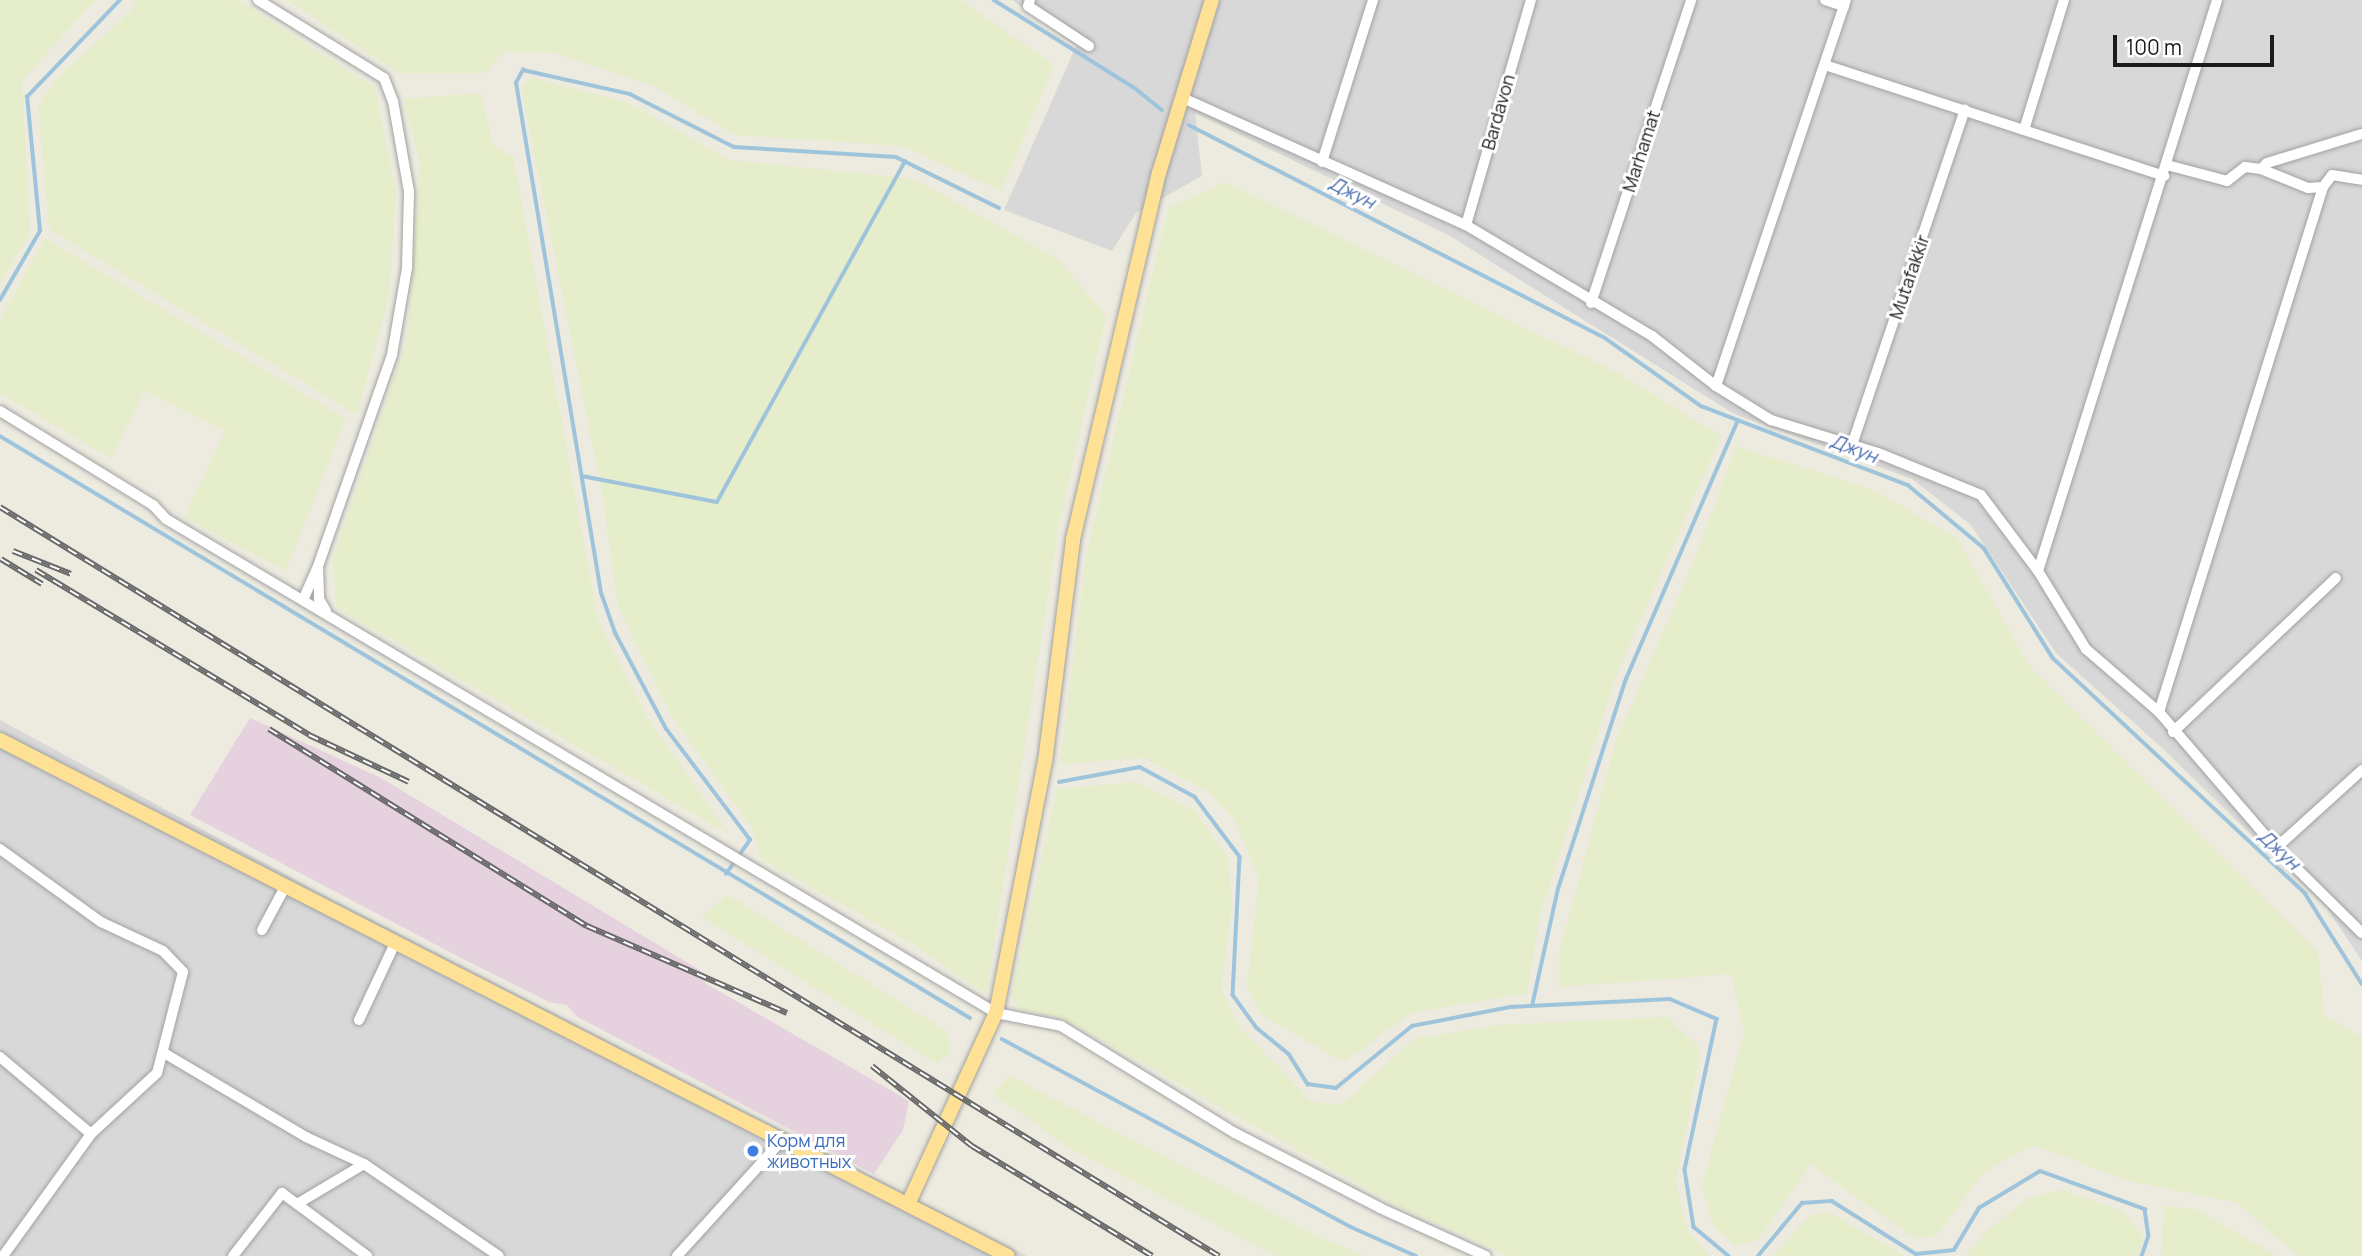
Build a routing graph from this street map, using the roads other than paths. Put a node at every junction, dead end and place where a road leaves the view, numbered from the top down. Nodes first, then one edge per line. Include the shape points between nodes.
1 (258, 0) edge
2 (1030, 0) edge
3 (1213, 0) edge
4 (1373, 0) edge
5 (1531, 0) edge
6 (1691, 0) edge
7 (1825, 0) edge
8 (2064, 0) edge
9 (2217, 0) edge
10 (1845, 3) edge
11 (1089, 46) dead end
12 (1825, 65) junction
13 (1183, 98) junction
14 (1965, 110) junction
15 (2024, 130) junction
16 (2362, 135) edge
17 (1322, 162) junction
18 (2261, 169) junction
19 (2166, 171) junction
20 (2362, 180) edge
21 (2323, 187) junction
22 (1466, 225) junction
23 (1591, 303) junction
24 (1716, 386) junction
25 (0, 411) edge
26 (1852, 445) junction
27 (318, 566) junction
28 (2038, 570) junction
29 (2336, 578) dead end
30 (303, 600) junction
31 (329, 615) junction
32 (2159, 712) junction
33 (2174, 732) junction
34 (0, 740) edge
35 (2362, 770) edge
36 (2276, 848) junction
37 (0, 849) edge
38 (285, 887) junction
39 (262, 930) dead end
40 (2362, 933) edge
41 (395, 943) junction
42 (996, 1013) junction
43 (359, 1020) dead end
44 (164, 1053) junction
45 (0, 1057) edge
46 (91, 1134) junction
47 (782, 1140) junction
48 (364, 1164) junction
49 (909, 1202) junction
50 (298, 1204) junction
51 (3, 1256) edge
52 (233, 1256) edge
53 (367, 1256) edge
54 (499, 1256) edge
55 (677, 1256) edge
56 (1008, 1256) edge
57 (1486, 1256) edge

1 - 27 street via 384,78 393,101 410,192 407,268 392,355
2 - 11 street via 1028,6
3 - 13 main road
4 - 17 street
5 - 22 street, Bardavon
6 - 23 street, Marhamat
7 - 10 street
8 - 15 street
9 - 19 street
10 - 12 street
12 - 14 street
12 - 24 street
13 - 17 street
13 - 42 main road via 1159,173 1073,539 1045,762
14 - 15 street
14 - 26 street, Mutafakkir
15 - 19 street
16 - 18 street via 2267,163
17 - 22 street
18 - 19 street via 2245,167 2227,181
18 - 21 street via 2308,188
19 - 28 street
20 - 21 street via 2332,175
21 - 32 street
22 - 23 street
23 - 24 street via 1652,336
24 - 26 street via 1771,420
25 - 30 street via 153,505 166,519
26 - 28 street via 1981,495
27 - 30 street
27 - 31 street via 319,600
28 - 32 street via 2086,649
29 - 33 street
30 - 31 street
31 - 42 street
32 - 33 street
33 - 36 street
34 - 38 main road
35 - 36 street
36 - 40 street
37 - 44 street via 101,922 163,951 183,972
38 - 39 street
38 - 41 main road
41 - 43 street
41 - 47 main road
42 - 49 main road
42 - 57 street via 1061,1026 1235,1133 1380,1208
44 - 46 street via 157,1073
44 - 48 street via 306,1136
45 - 46 street
46 - 51 street
47 - 49 main road
47 - 55 street
48 - 50 street
48 - 54 street
49 - 56 main road
50 - 52 street via 282,1192
50 - 53 street

